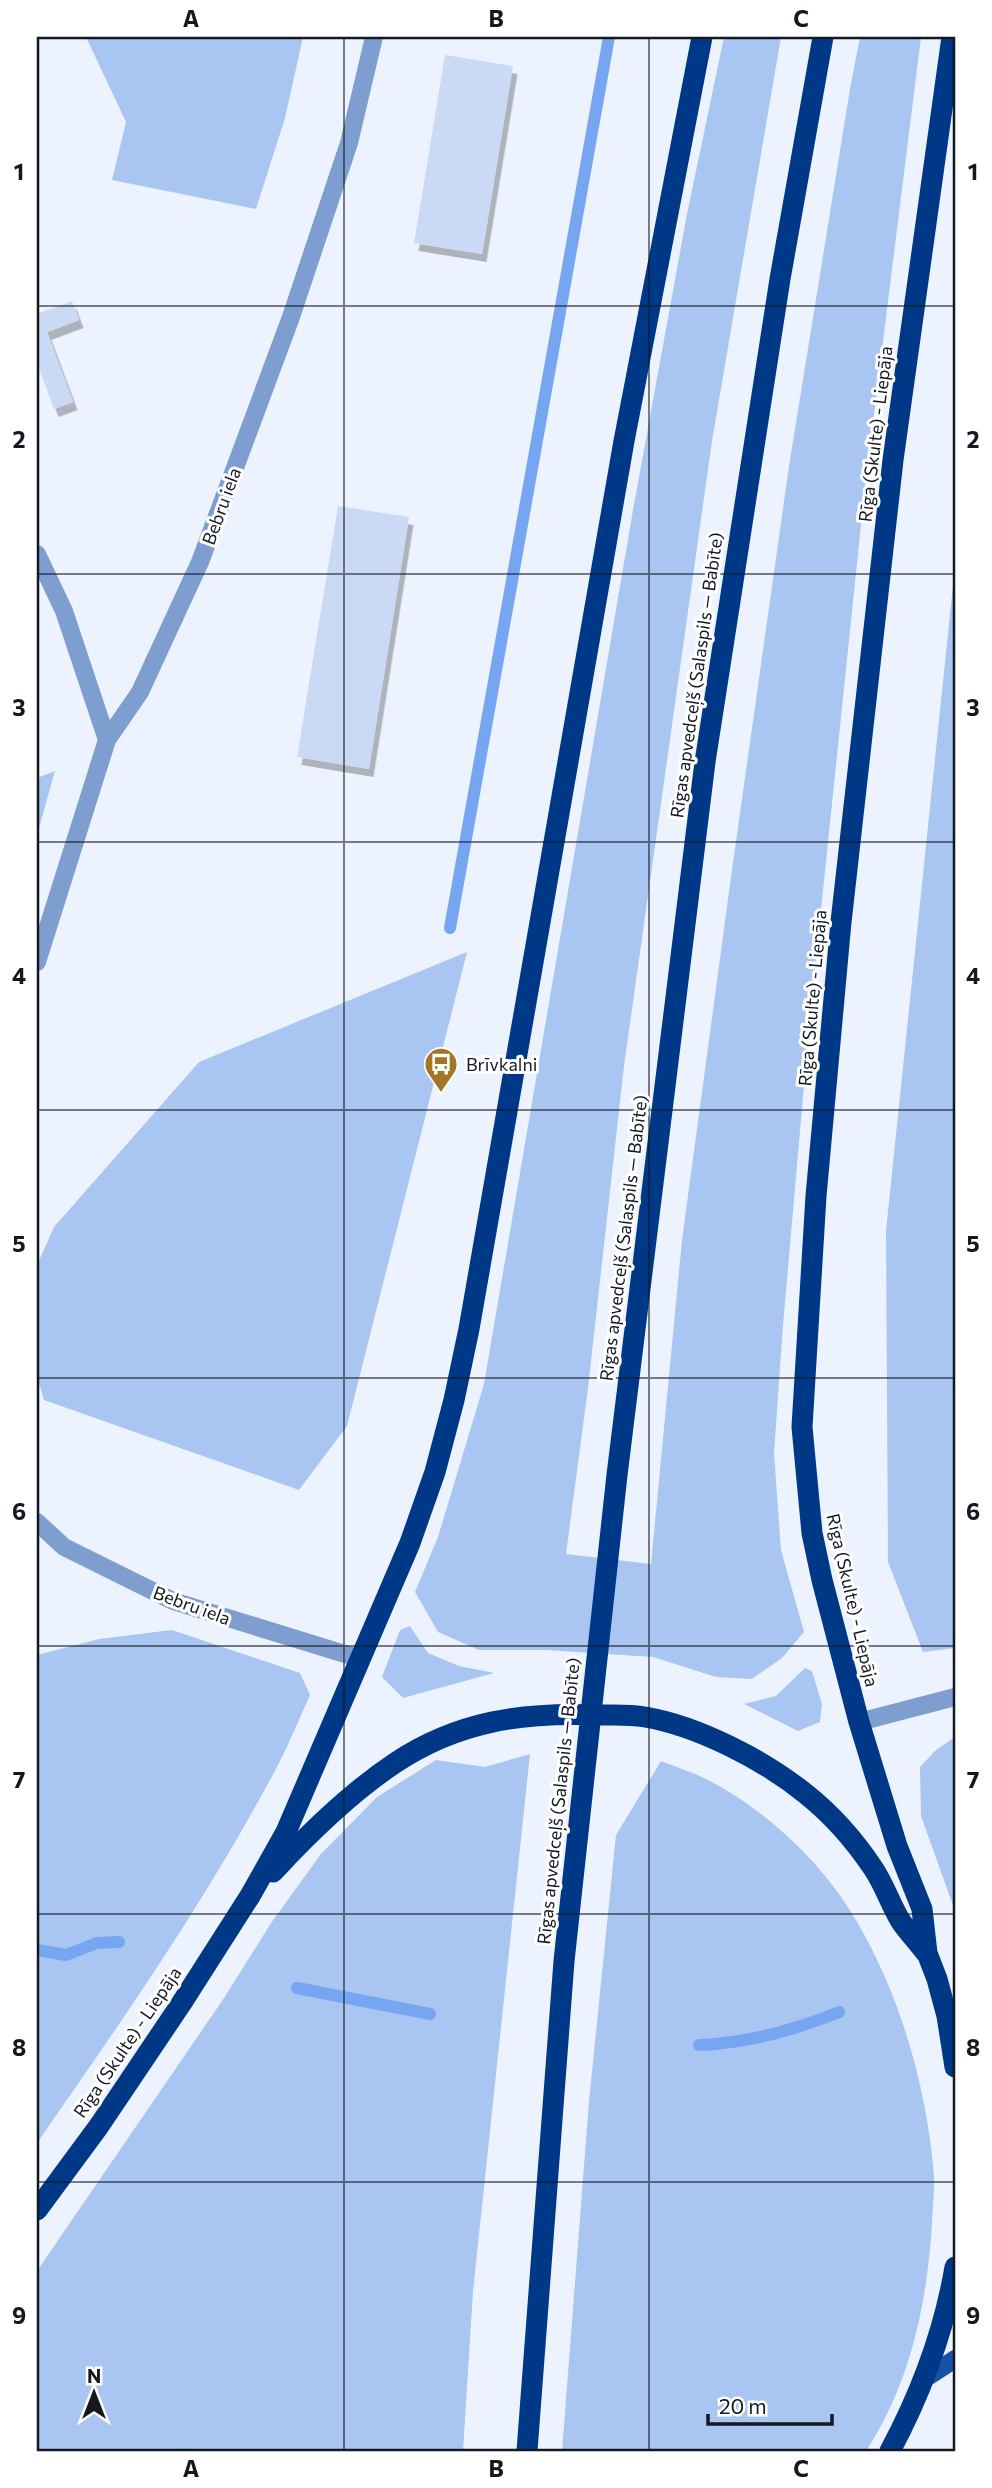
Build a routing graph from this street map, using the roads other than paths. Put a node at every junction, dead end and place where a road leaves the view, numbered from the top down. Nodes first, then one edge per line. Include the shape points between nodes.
1 (373, 37) edge
2 (702, 37) edge
3 (823, 37) edge
4 (952, 37) edge
5 (37, 554) edge
6 (107, 740) junction
7 (37, 962) edge
8 (37, 1522) edge
9 (361, 1659) junction
10 (955, 1697) edge
11 (859, 1722) junction
12 (250, 1896) junction
13 (926, 1953) junction
14 (955, 2059) edge
15 (37, 2210) edge
16 (955, 2267) edge
17 (955, 2360) edge
18 (923, 2380) junction
19 (527, 2451) edge
20 (890, 2451) edge

1 - 6 street, Bebru iela via 349,143 200,562 140,692
2 - 9 highway, Rīga (Skulte) - Liepāja via 624,441 454,1400 423,1508
3 - 19 highway, Rīgas apvedceļš (Salaspils — Babīte) via 705,762 606,1560 564,1961
4 - 11 highway, Rīga (Skulte) - Liepāja via 890,488 841,922 808,1304 802,1427 812,1533
5 - 6 street via 64,611
6 - 7 street, Bebru iela
8 - 9 street, Bebru iela via 64,1547 173,1601
9 - 12 highway, Rīga (Skulte) - Liepāja via 286,1832
10 - 11 street
11 - 13 highway, Rīga (Skulte) - Liepāja via 897,1846 922,1909
12 - 13 highway, Rīga (Skulte) - Liepāja via 314,1828 394,1763 444,1738 507,1718 533,1715 644,1717 703,1735 755,1760 806,1794 854,1842 874,1869 900,1920
12 - 15 highway, Rīga (Skulte) - Liepāja via 99,2126
13 - 14 highway, Rīga (Skulte) - Liepāja via 944,2004
16 - 18 highway
17 - 18 main road
18 - 20 highway

